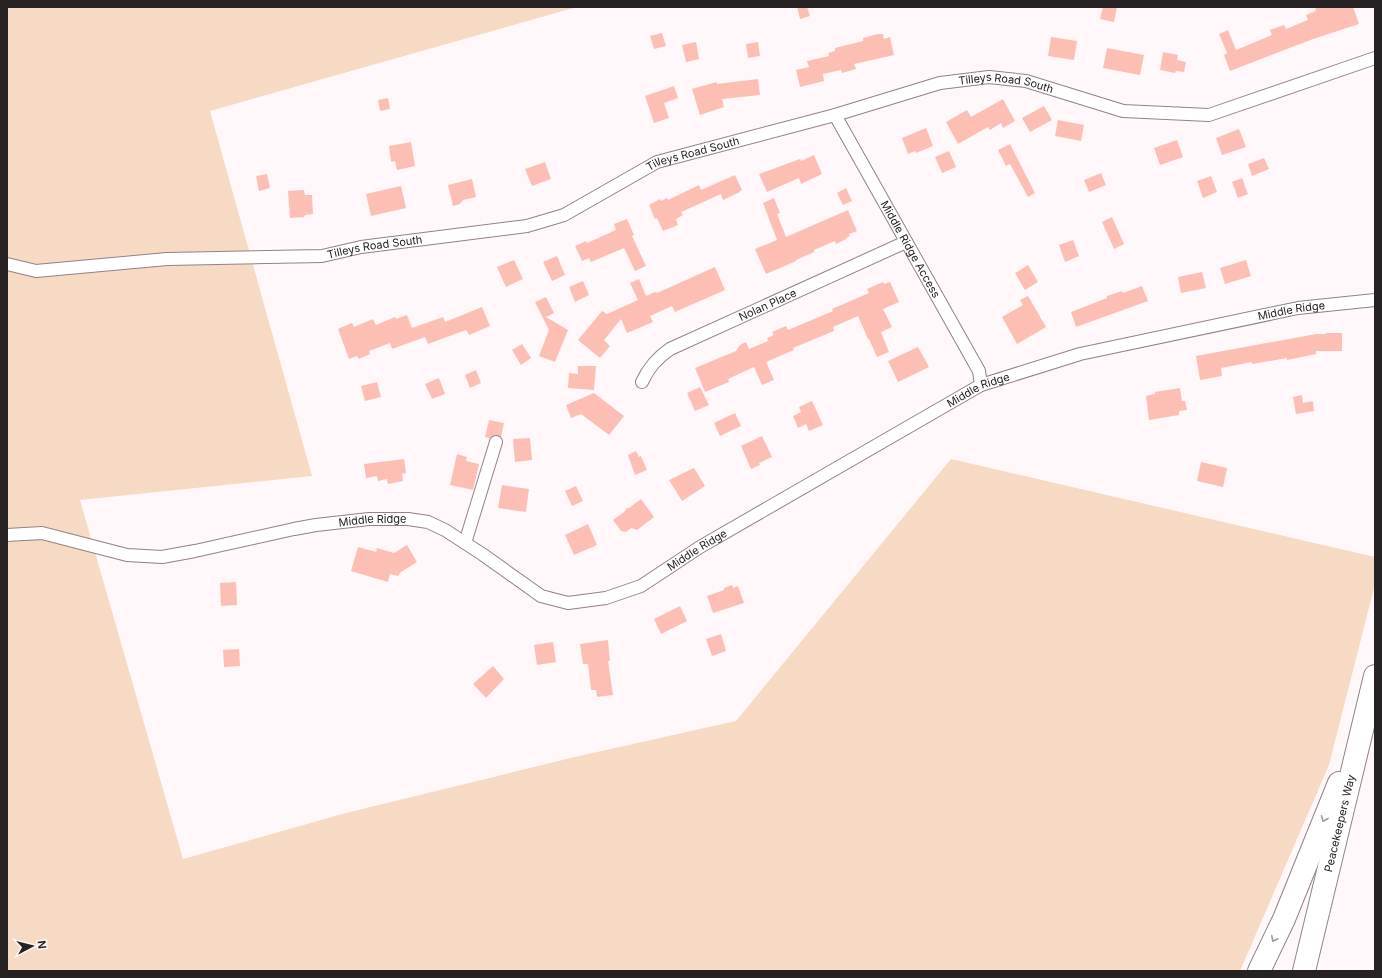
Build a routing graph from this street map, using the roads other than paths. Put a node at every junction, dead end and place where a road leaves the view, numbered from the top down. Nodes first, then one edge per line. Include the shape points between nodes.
1 (1375, 58) edge
2 (835, 115) junction
3 (906, 242) junction
4 (7, 264) edge
5 (1375, 300) edge
6 (642, 382) dead end
7 (981, 385) junction
8 (496, 442) dead end
9 (7, 535) edge
10 (465, 543) junction
11 (1375, 676) edge
12 (1365, 718) junction
13 (1323, 896) junction
14 (1259, 971) edge
15 (1304, 971) edge
16 (1313, 971) edge

1 - 2 street, Tilleys Road South via 1208,115 1123,111 1026,81 989,78 940,83
2 - 3 street, Middle Ridge Access
2 - 4 street, Tilleys Road South via 658,162 564,215 526,226 361,247 322,256 167,259 36,271
3 - 6 street, Nolan Place via 670,349 651,366
3 - 7 street, Middle Ridge Access via 979,371
5 - 7 street, Middle Ridge via 1298,308 1080,354
7 - 10 street, Middle Ridge via 700,547 641,586 606,598 568,602 541,596
8 - 10 street
9 - 10 street, Middle Ridge via 42,533 127,555 162,556 294,529 354,520 396,518 428,522
11 - 12 highway, Peacekeepers Way
12 - 13 highway, Peacekeepers Way
12 -> 14 highway via 1284,919
13 - 15 highway, Peacekeepers Way
13 - 16 highway

